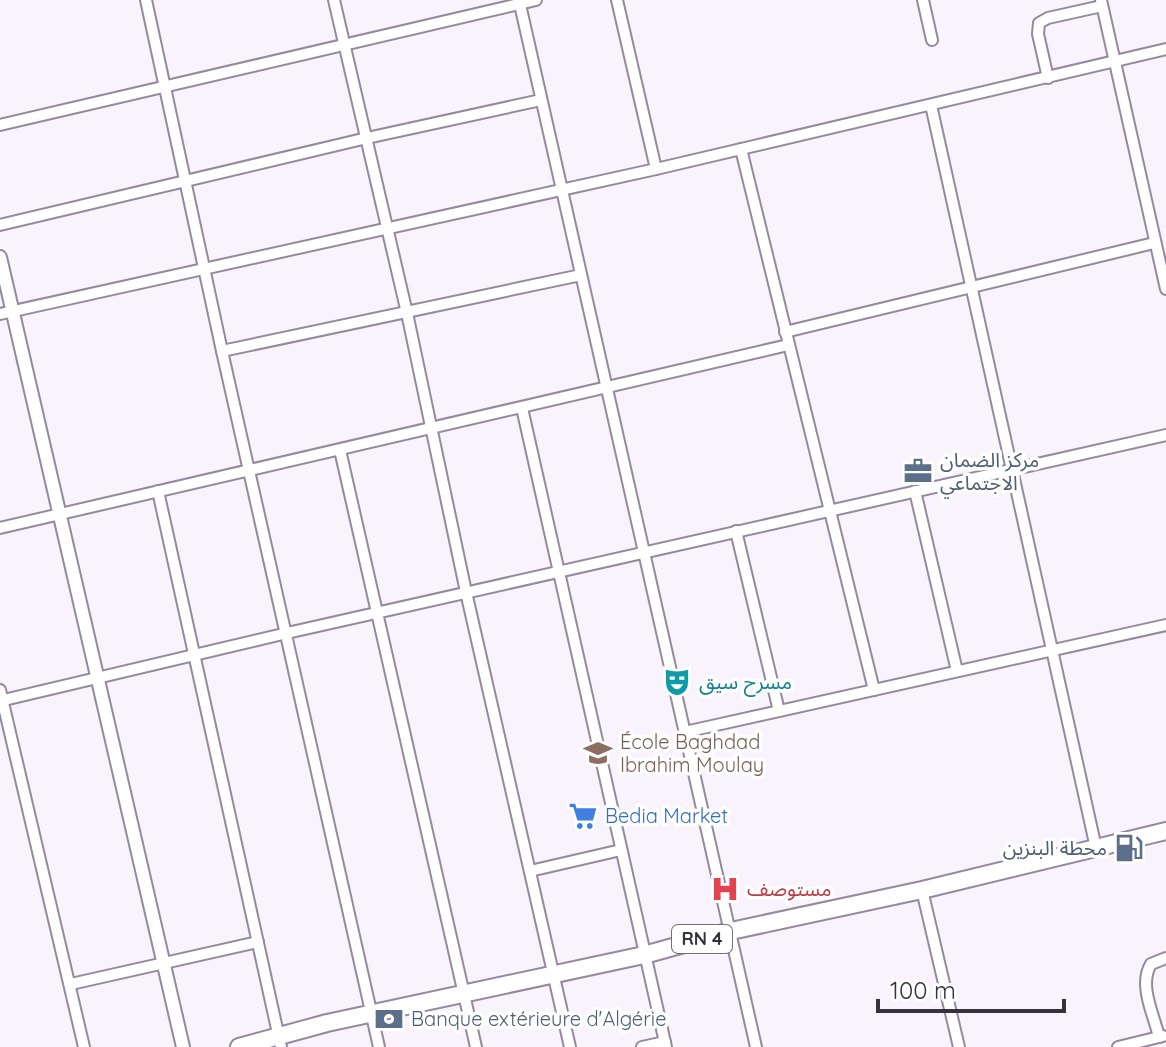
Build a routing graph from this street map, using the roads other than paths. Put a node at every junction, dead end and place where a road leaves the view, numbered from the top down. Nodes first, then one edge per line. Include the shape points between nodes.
1 (146, 0) edge
2 (334, 0) edge
3 (536, 0) edge
4 (617, 0) edge
5 (923, 0) edge
6 (519, 2) edge
7 (1101, 3) edge
8 (932, 40) dead end
9 (345, 46) junction
10 (1166, 49) edge
11 (1114, 61) junction
12 (1048, 78) junction
13 (167, 88) junction
14 (541, 100) junction
15 (931, 105) junction
16 (0, 125) edge
17 (367, 138) junction
18 (741, 149) junction
19 (656, 169) junction
20 (187, 182) junction
21 (562, 191) junction
22 (0, 225) edge
23 (387, 229) junction
24 (1154, 243) junction
25 (0, 257) edge
26 (205, 270) junction
27 (581, 275) junction
28 (972, 285) junction
29 (1166, 289) edge
30 (6, 313) edge
31 (407, 313) junction
32 (785, 332) junction
33 (788, 345) junction
34 (222, 351) junction
35 (607, 387) junction
36 (522, 408) junction
37 (431, 430) junction
38 (1166, 435) edge
39 (340, 450) junction
40 (1013, 468) junction
41 (249, 471) junction
42 (158, 491) junction
43 (915, 491) junction
44 (832, 510) junction
45 (61, 514) junction
46 (0, 528) edge
47 (736, 531) junction
48 (643, 552) junction
49 (559, 571) junction
50 (466, 592) junction
51 (376, 612) junction
52 (1166, 625) edge
53 (287, 633) junction
54 (1053, 650) junction
55 (196, 654) junction
56 (957, 671) junction
57 (98, 677) junction
58 (874, 690) junction
59 (1, 697) edge
60 (779, 711) junction
61 (685, 732) junction
62 (1166, 831) edge
63 (1096, 848) junction
64 (621, 850) junction
65 (530, 871) junction
66 (922, 890) junction
67 (731, 931) junction
68 (258, 942) junction
69 (644, 955) junction
70 (1166, 958) edge
71 (164, 963) junction
72 (553, 973) junction
73 (71, 984) junction
74 (464, 992) junction
75 (371, 1013) junction
76 (1163, 1036) edge
77 (280, 1042) edge
78 (666, 1044) edge
79 (84, 1047) edge
80 (183, 1047) edge
81 (239, 1047) edge
82 (379, 1047) edge
83 (476, 1047) edge
84 (570, 1047) edge
85 (642, 1047) edge
86 (756, 1047) edge
87 (959, 1047) edge
88 (1118, 1047) edge

1 - 13 street
2 - 9 street
3 - 6 street
4 - 19 street
5 - 8 street
6 - 9 street
6 - 14 street
7 - 11 street
7 - 12 street via 1039,23
9 - 13 street
9 - 17 street
10 - 11 street
11 - 12 street
11 - 24 street
12 - 15 street
13 - 16 street
13 - 20 street
14 - 17 street
14 - 21 street
15 - 18 street
15 - 28 street
17 - 20 street
17 - 23 street
18 - 19 street
18 - 32 street
19 - 21 street
20 - 22 street
20 - 26 street
21 - 23 street
21 - 27 street
23 - 26 street
23 - 31 street
24 - 28 street
24 - 29 street
25 - 30 street
26 - 30 street
26 - 34 street
27 - 31 street
27 - 35 street
28 - 32 street
28 - 40 street
30 - 45 street
31 - 34 street
31 - 37 street
32 - 33 street
33 - 35 street
33 - 44 street
34 - 41 street
35 - 36 street
35 - 48 street
36 - 37 street
36 - 49 street
37 - 39 street
37 - 50 street
38 - 40 street
39 - 41 street
39 - 51 street
40 - 43 street
40 - 54 street
41 - 42 street
41 - 53 street
42 - 45 street
42 - 55 street
43 - 44 street
43 - 56 street
44 - 47 street
44 - 58 street
45 - 46 street
45 - 57 street
47 - 48 street
47 - 60 street
48 - 49 street
48 - 61 street
49 - 50 street
49 - 64 street
50 - 51 street
50 - 65 street
51 - 53 street
51 - 74 street
52 - 54 street
53 - 55 street
53 - 75 street
54 - 56 street
54 - 63 street
55 - 57 street
55 - 68 street
56 - 58 street
57 - 59 street
57 - 71 street
58 - 60 street
59 - 73 street
60 - 61 street
61 - 67 street
62 - 63 main road, RN 4
63 - 66 main road, RN 4
64 - 65 street
64 - 69 street
65 - 72 street
66 - 67 main road, RN 4
66 - 87 street
67 - 69 main road, RN 4
67 - 86 street
68 - 71 street
68 - 77 street
69 - 72 main road, RN 4
69 - 78 street
70 - 76 street via 1151,964 1146,976
71 - 73 street
71 - 80 street
72 - 74 main road, RN 4
72 - 84 street
73 - 79 street
74 - 75 main road, RN 4
74 - 83 street
75 - 77 main road, RN 4
75 - 82 street
76 - 88 street
77 - 81 main road, RN 4
78 - 85 street

